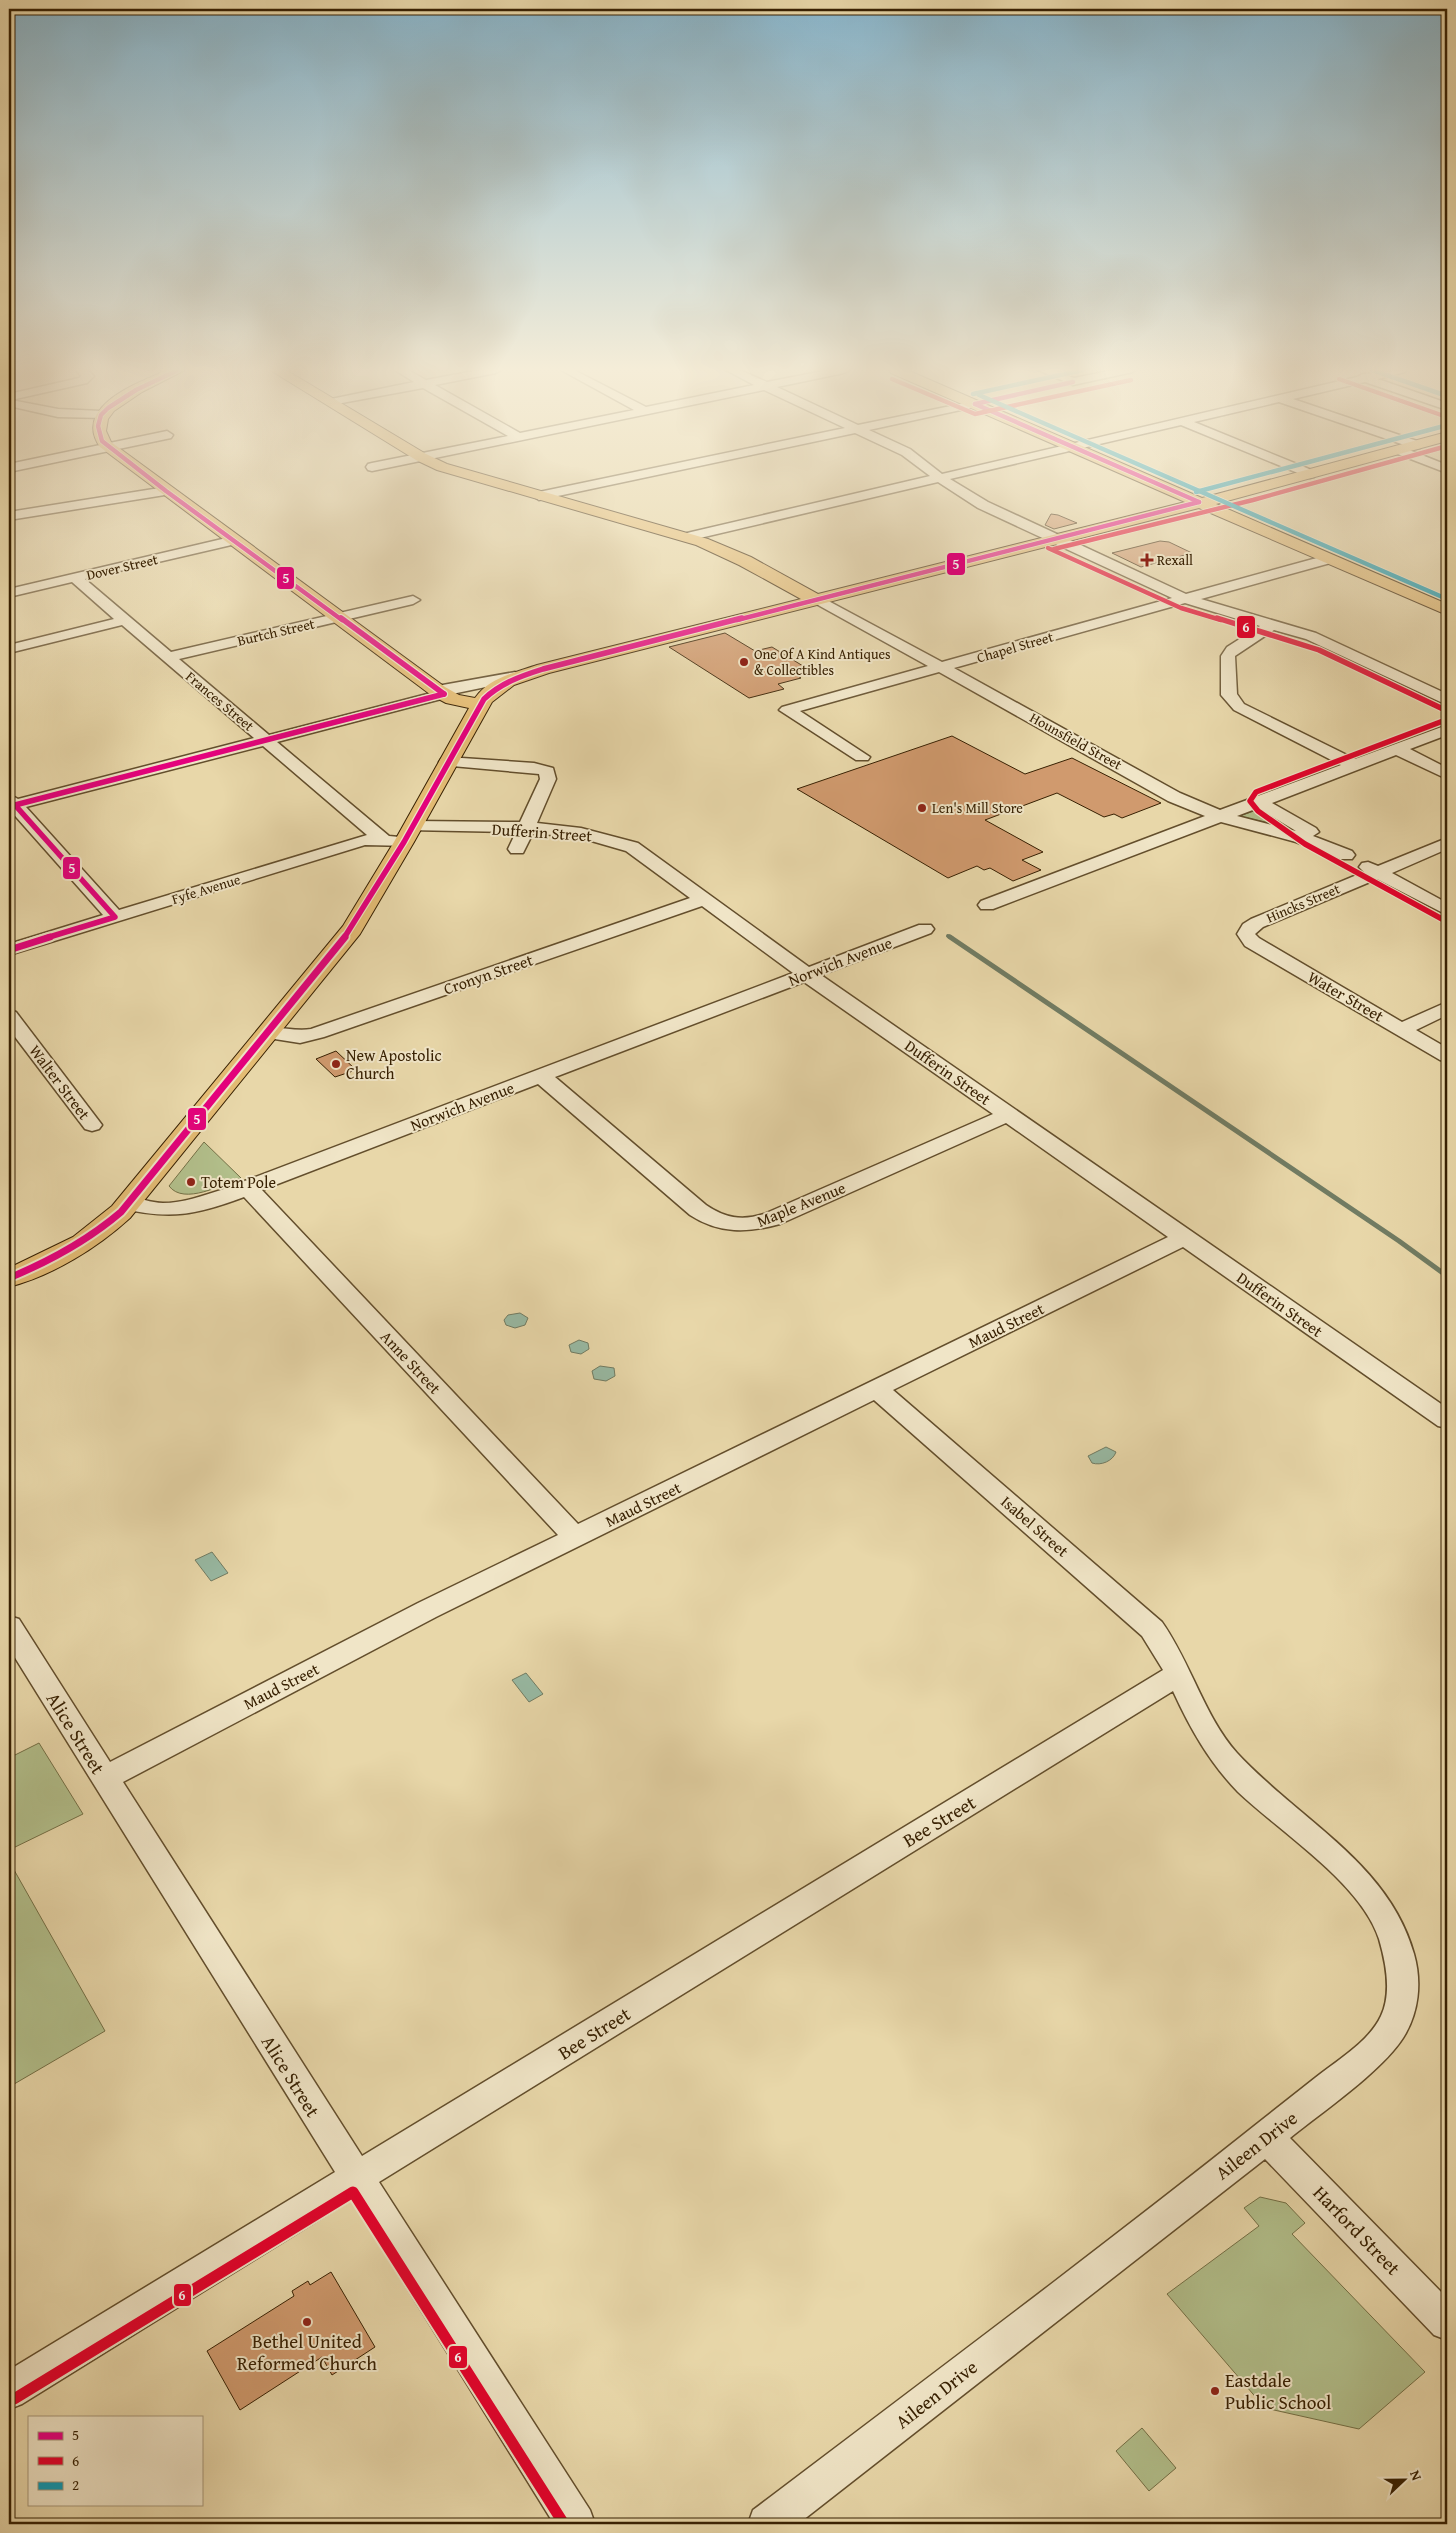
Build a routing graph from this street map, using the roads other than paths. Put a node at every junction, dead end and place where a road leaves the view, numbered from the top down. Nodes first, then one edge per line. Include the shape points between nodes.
1 (162, 488) edge
2 (512, 488) edge
3 (577, 488) edge
4 (893, 488) edge
5 (957, 488) edge
6 (1167, 488) edge
7 (1254, 488) edge
8 (166, 491) junction
9 (539, 496) junction
10 (1199, 502) junction
11 (9, 516) edge
12 (687, 537) junction
13 (1052, 538) junction
14 (236, 540) junction
15 (1329, 558) junction
16 (74, 578) junction
17 (9, 593) edge
18 (1185, 599) junction
19 (413, 600) dead end
20 (816, 600) junction
21 (1447, 610) edge
22 (337, 618) junction
23 (126, 620) junction
24 (1273, 624) junction
25 (9, 649) edge
26 (169, 657) junction
27 (941, 668) junction
28 (516, 677) junction
29 (441, 692) junction
30 (1447, 700) edge
31 (480, 705) junction
32 (1447, 730) edge
33 (266, 740) junction
34 (1397, 749) junction
35 (862, 757) dead end
36 (447, 762) junction
37 (1354, 765) junction
38 (1447, 774) edge
39 (1260, 801) junction
40 (12, 802) edge
41 (1219, 816) junction
42 (364, 824) junction
43 (526, 829) junction
44 (405, 831) junction
45 (1447, 843) edge
46 (517, 849) dead end
47 (1346, 855) junction
48 (1377, 872) junction
49 (705, 899) junction
50 (986, 905) dead end
51 (1447, 910) edge
52 (115, 917) junction
53 (925, 929) dead end
54 (1246, 934) joint
55 (9, 950) edge
56 (806, 974) junction
57 (1447, 1008) edge
58 (9, 1016) edge
59 (1402, 1029) junction
60 (269, 1033) junction
61 (1447, 1056) edge
62 (541, 1076) junction
63 (1008, 1114) junction
64 (92, 1125) dead end
65 (248, 1188) junction
66 (128, 1203) junction
67 (1185, 1237) junction
68 (9, 1278) edge
69 (877, 1389) junction
70 (1447, 1420) edge
71 (575, 1537) junction
72 (9, 1626) edge
73 (1178, 1674) junction
74 (104, 1778) junction
75 (1267, 2138) junction
76 (356, 2179) junction
77 (1447, 2322) edge
78 (9, 2391) edge
79 (576, 2524) edge
80 (767, 2524) edge

1 - 8 main road
2 - 9 main road
3 - 9 street
4 - 12 street
5 - 13 street via 983,505
6 - 10 main road
7 - 10 main road
8 - 11 street
8 - 14 main road
9 - 12 main road
10 - 13 main road
10 - 15 main road
12 - 20 main road via 745,561
13 - 18 street
13 - 20 main road
14 - 16 street, Dover Street
14 - 22 main road
15 - 18 street, Chapel Street
15 - 21 main road
16 - 17 street, Dover Street
16 - 23 street, Frances Street
18 - 24 street
18 - 27 street, Chapel Street
19 - 22 street, Burtch Street
20 - 27 street, Hounsfield Street
20 - 28 main road
22 - 26 street, Burtch Street
22 - 29 main road
23 - 25 street
23 - 26 street, Frances Street
24 - 30 street via 1323,642
24 - 37 street via 1232,650 1228,656 1231,701
26 - 33 street, Frances Street
27 - 35 street, Chapel Street via 787,710
27 - 41 street, Hounsfield Street via 1174,797
28 - 29 street
28 - 31 main road via 494,689
29 - 31 main road
29 - 33 street
31 - 36 main road
32 - 34 street
33 - 40 street
33 - 42 street, Frances Street
34 - 37 street
34 - 38 street
36 - 43 street via 534,768 547,772 548,780
36 - 44 main road
37 - 39 street
39 - 41 street
39 - 47 street
40 - 52 street
41 - 47 street, Hounsfield Street via 1308,840
41 - 50 street
42 - 44 street, Frances Street
42 - 44 street
43 - 44 street, Dufferin Street
43 - 46 street
43 - 49 street, Dufferin Street via 586,833 624,844 649,857
44 - 52 street, Fyfe Avenue via 364,840
44 - 60 main road via 350,932
45 - 48 street, Hincks Street
47 - 48 street
48 - 51 street
48 - 54 street, Hincks Street via 1257,923
49 - 56 street, Dufferin Street
49 - 60 street, Cronyn Street via 317,1033 300,1037
52 - 55 street, Fyfe Avenue
53 - 56 street, Norwich Avenue
54 - 59 street, Water Street via 1252,942
56 - 62 street, Norwich Avenue
56 - 63 street, Dufferin Street
57 - 59 street
58 - 64 street, Walter Street
59 - 61 street, Water Street
60 - 66 main road
62 - 63 street, Maple Avenue via 698,1210 710,1219 731,1225 756,1224 772,1219
62 - 65 street, Norwich Avenue
63 - 67 street, Dufferin Street
65 - 66 street, Norwich Avenue via 182,1207 155,1209
65 - 71 street, Anne Street
66 - 68 main road via 106,1227 78,1247
67 - 69 street, Maud Street
67 - 70 street, Dufferin Street
69 - 71 street, Maud Street
69 - 73 street, Isabel Street via 1138,1616 1158,1637
71 - 74 street, Maud Street
72 - 74 street, Alice Street
73 - 75 street, Aileen Drive via 1212,1742 1227,1762 1366,1890 1388,1925 1402,1966 1399,2010 1389,2032 1372,2052
73 - 76 street, Bee Street
74 - 76 street, Alice Street
75 - 77 street, Harford Street
75 - 80 street, Aileen Drive
76 - 78 street, Bee Street
76 - 79 street, Alice Street

